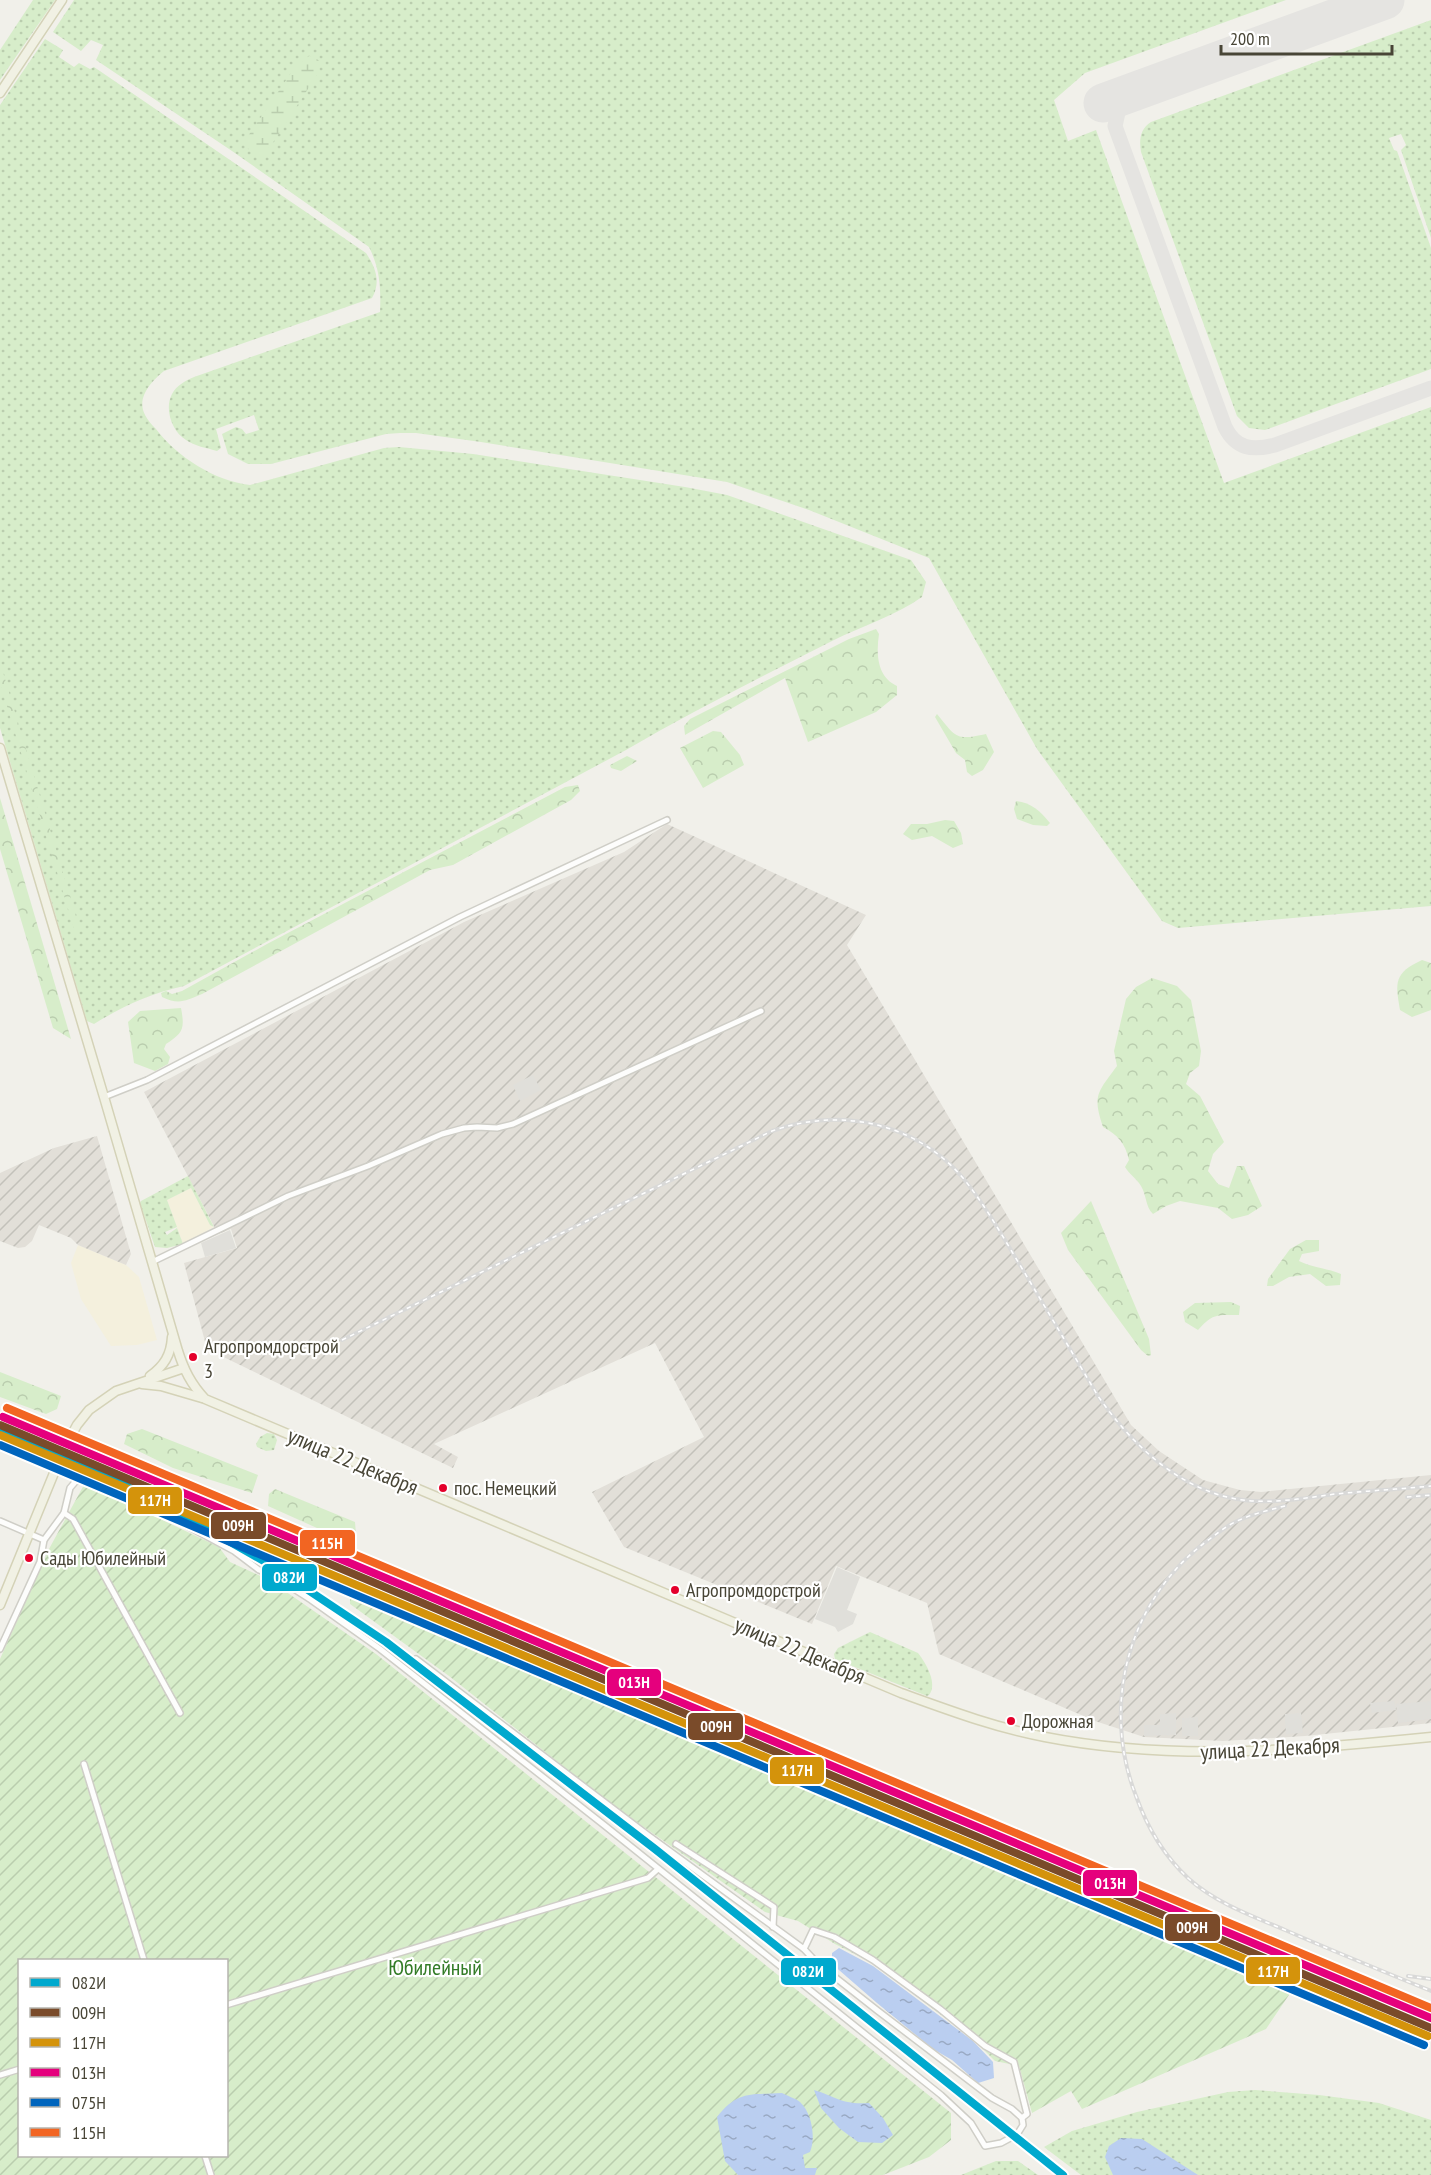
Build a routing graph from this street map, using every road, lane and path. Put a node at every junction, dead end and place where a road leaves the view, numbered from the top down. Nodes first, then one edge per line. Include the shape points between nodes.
1 (62, 0) edge
2 (0, 93) edge
3 (0, 748) edge
4 (667, 820) dead end
5 (760, 1011) dead end
6 (104, 1097) junction
7 (152, 1262) junction
8 (172, 1331) junction
9 (184, 1368) junction
10 (135, 1384) junction
11 (205, 1399) junction
12 (64, 1513) junction
13 (0, 1521) edge
14 (28, 1533) junction
15 (44, 1540) junction
16 (0, 1605) edge
17 (0, 1649) edge
18 (416, 1659) dead end
19 (180, 1713) dead end
20 (1431, 1737) edge
21 (84, 1764) dead end
22 (676, 1844) dead end
23 (658, 1869) junction
24 (773, 1927) junction
25 (804, 1949) junction
26 (144, 1959) edge
27 (228, 2004) edge
28 (18, 2070) edge
29 (0, 2076) edge
30 (1022, 2118) junction
31 (205, 2157) edge
32 (211, 2175) edge

1 - 2 main road
3 - 6 main road
4 - 6 street via 460,917 147,1080
5 - 7 street via 513,1124 442,1134 288,1196
6 - 7 main road
7 - 8 main road
8 - 9 main road
8 - 10 main road via 167,1359 152,1375
9 - 10 main road
9 - 11 main road
10 - 11 main road, улица 22 Декабря via 160,1386
10 - 14 main road via 104,1398 77,1425
11 - 20 main road, улица 22 Декабря via 901,1693 962,1715 1069,1741 1161,1751 1278,1750
12 - 15 street
12 - 19 street via 79,1529
12 - 23 street via 70,1488 83,1480 130,1497 234,1551 380,1649
13 - 14 street
14 - 15 street
14 - 16 main road
15 - 17 street via 40,1562
18 - 24 street
21 - 26 street
22 - 24 street via 774,1907
23 - 27 street via 648,1878
23 - 30 street via 941,2095 971,2123 985,2146 1016,2135 1023,2125
24 - 25 street
25 - 30 street via 878,2012
25 - 30 street via 813,1930 834,1937 933,2003 985,2046 1014,2062 1027,2114
28 - 29 street
31 - 32 street

